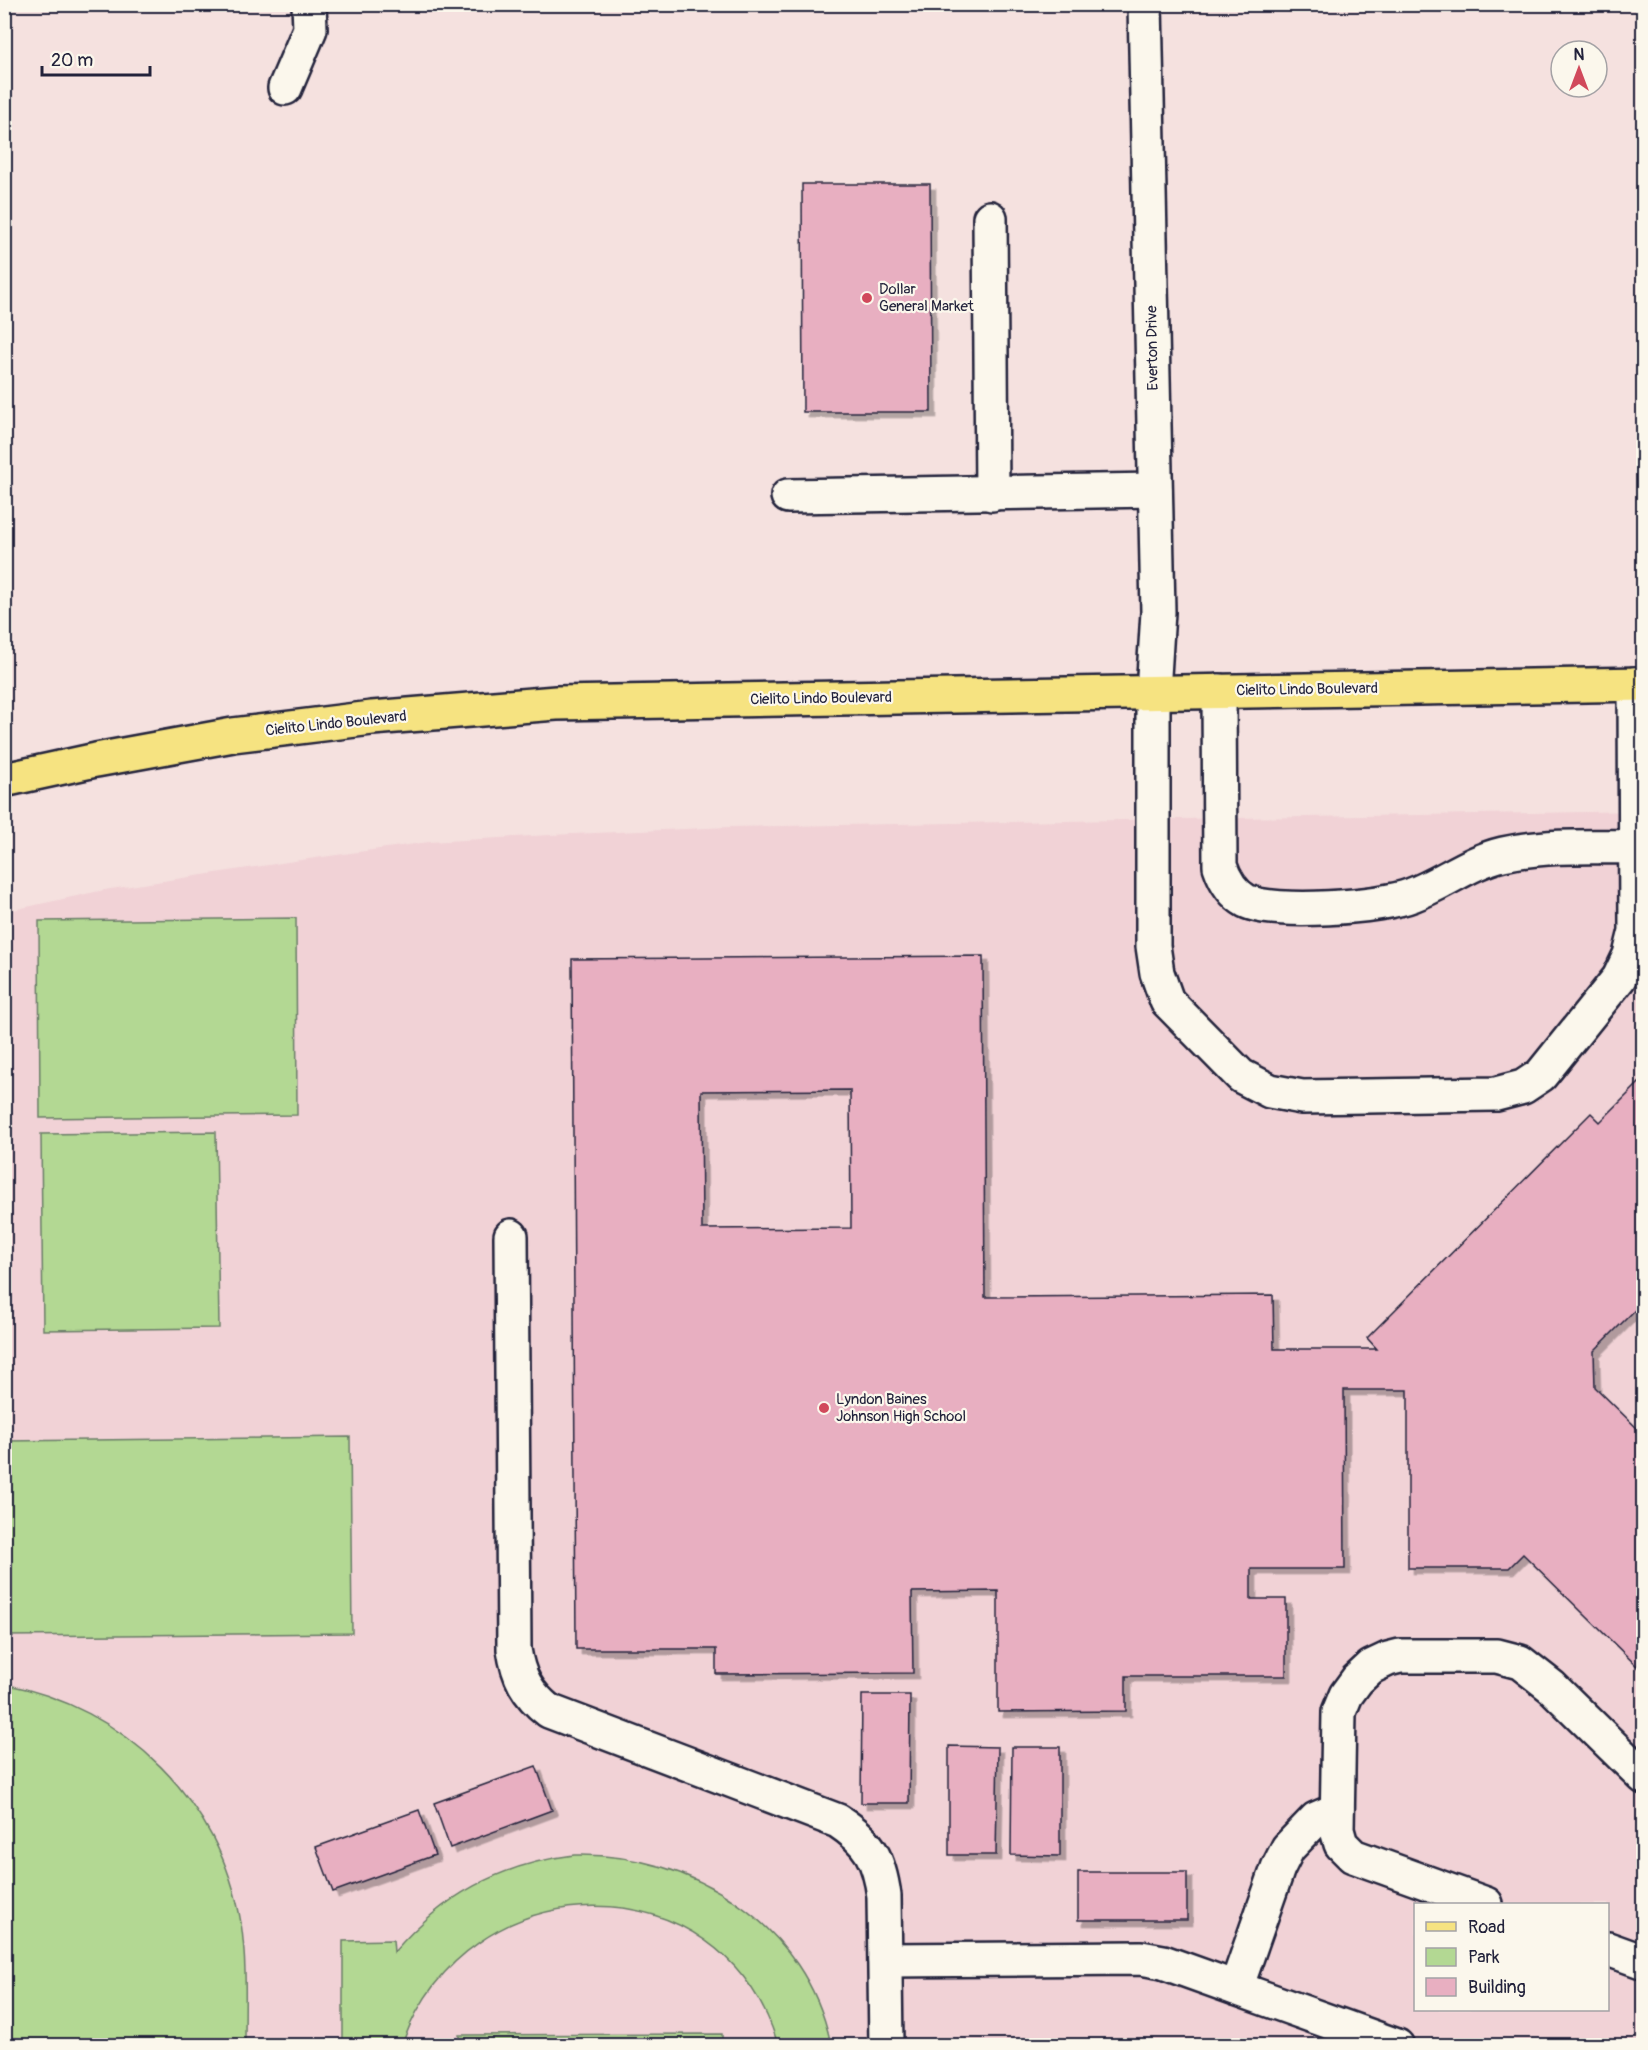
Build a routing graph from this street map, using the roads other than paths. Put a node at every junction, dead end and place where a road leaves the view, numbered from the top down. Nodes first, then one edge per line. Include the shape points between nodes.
1 (309, 4) edge
2 (1145, 4) edge
3 (285, 88) dead end
4 (990, 218) dead end
5 (1155, 490) junction
6 (992, 494) junction
7 (788, 496) dead end
8 (1640, 684) edge
9 (1219, 691) junction
10 (1153, 692) junction
11 (4, 780) edge
12 (1640, 847) edge
13 (511, 1236) dead end
14 (1644, 1777) edge
15 (1337, 1810) junction
16 (1481, 1903) edge
17 (1609, 1949) edge
18 (885, 1960) junction
19 (1644, 1962) edge
20 (1236, 1988) junction
21 (886, 2046) edge
22 (1397, 2046) edge

1 - 3 street via 310,28
2 - 5 street, Everton Drive
4 - 6 street
5 - 6 street
5 - 10 street, Everton Drive via 1158,612
6 - 7 street
8 - 9 main road, Cielito Lindo Boulevard
8 - 12 street, Everton Drive
9 - 10 main road, Cielito Lindo Boulevard
9 - 12 street via 1220,866 1225,881 1247,902 1276,907 1367,906 1414,894 1478,861 1502,854 1554,847
10 - 11 main road, Cielito Lindo Boulevard via 556,703 372,718 233,735
10 - 12 street, Everton Drive via 1153,934 1157,973 1167,1001 1241,1076 1270,1091 1302,1097 1496,1094 1523,1087 1541,1075 1619,978 1636,931
13 - 18 street via 514,1649 524,1684 533,1699 549,1711 838,1821 859,1835 881,1872
14 - 15 street via 1520,1662 1497,1656 1400,1656 1366,1671 1346,1695 1338,1725
15 - 16 street via 1341,1844 1353,1856
15 - 20 street via 1316,1819 1288,1848
17 - 19 street
18 - 20 street via 1141,1958
18 - 21 street
20 - 22 street

